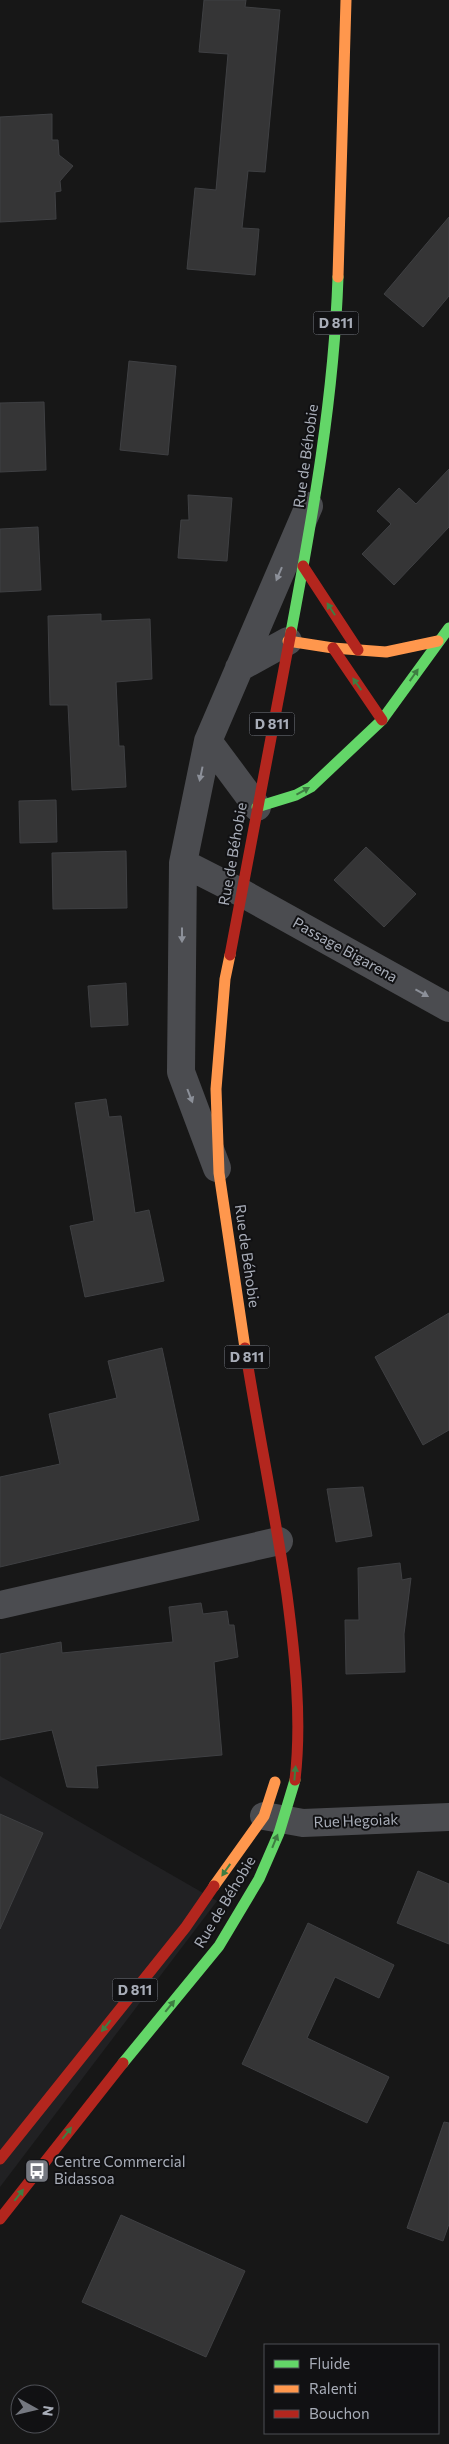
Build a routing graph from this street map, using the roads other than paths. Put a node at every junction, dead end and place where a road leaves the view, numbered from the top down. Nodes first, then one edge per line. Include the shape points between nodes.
1 (346, 0) edge
2 (319, 481) junction
3 (303, 566) junction
4 (449, 628) edge
5 (288, 641) junction
6 (438, 641) junction
7 (333, 648) junction
8 (358, 650) junction
9 (239, 668) junction
10 (382, 720) junction
11 (208, 741) junction
12 (257, 807) junction
13 (183, 863) junction
14 (242, 893) junction
15 (449, 1008) edge
16 (219, 1173) junction
17 (280, 1541) junction
18 (0, 1605) edge
19 (298, 1712) junction
20 (286, 1750) dead end
21 (280, 1768) dead end
22 (449, 1817) edge
23 (273, 1818) junction
24 (0, 2159) edge
25 (0, 2219) edge

1 - 2 main road, Rue de Béhobie / D 811 via 336,342
2 - 3 main road, Rue de Béhobie / D 811
2 -> 9 street
3 - 5 main road, Rue de Béhobie / D 811
8 -> 3 main road
4 - 6 main road
5 - 7 main road
5 - 9 street
5 - 12 main road, Rue de Béhobie / D 811
6 - 8 main road via 386,652
10 -> 6 main road
7 - 8 main road
10 -> 7 main road
9 - 11 street
12 -> 10 main road via 311,787
11 - 12 street
11 -> 13 street
12 - 14 main road, Rue de Béhobie / D 811
13 - 14 street, Passage Bigarena
13 -> 16 street via 181,1072
14 -> 15 street, Passage Bigarena
14 - 16 main road, Rue de Béhobie / D 811 via 225,979 216,1080
16 - 17 main road, Rue de Béhobie / D 811 via 250,1379
17 - 18 street
17 - 19 main road, Rue de Béhobie / D 811 via 293,1640
19 - 20 main road, Rue de Béhobie / D 811
23 -> 19 main road, Rue de Béhobie via 295,1779
21 - 23 main road, Rue de Béhobie / D 811
22 - 23 street, Rue Hegoiak via 303,1823
23 -> 24 main road, Rue de Béhobie / D 811
25 -> 23 main road, Rue de Béhobie via 219,1946 259,1879

